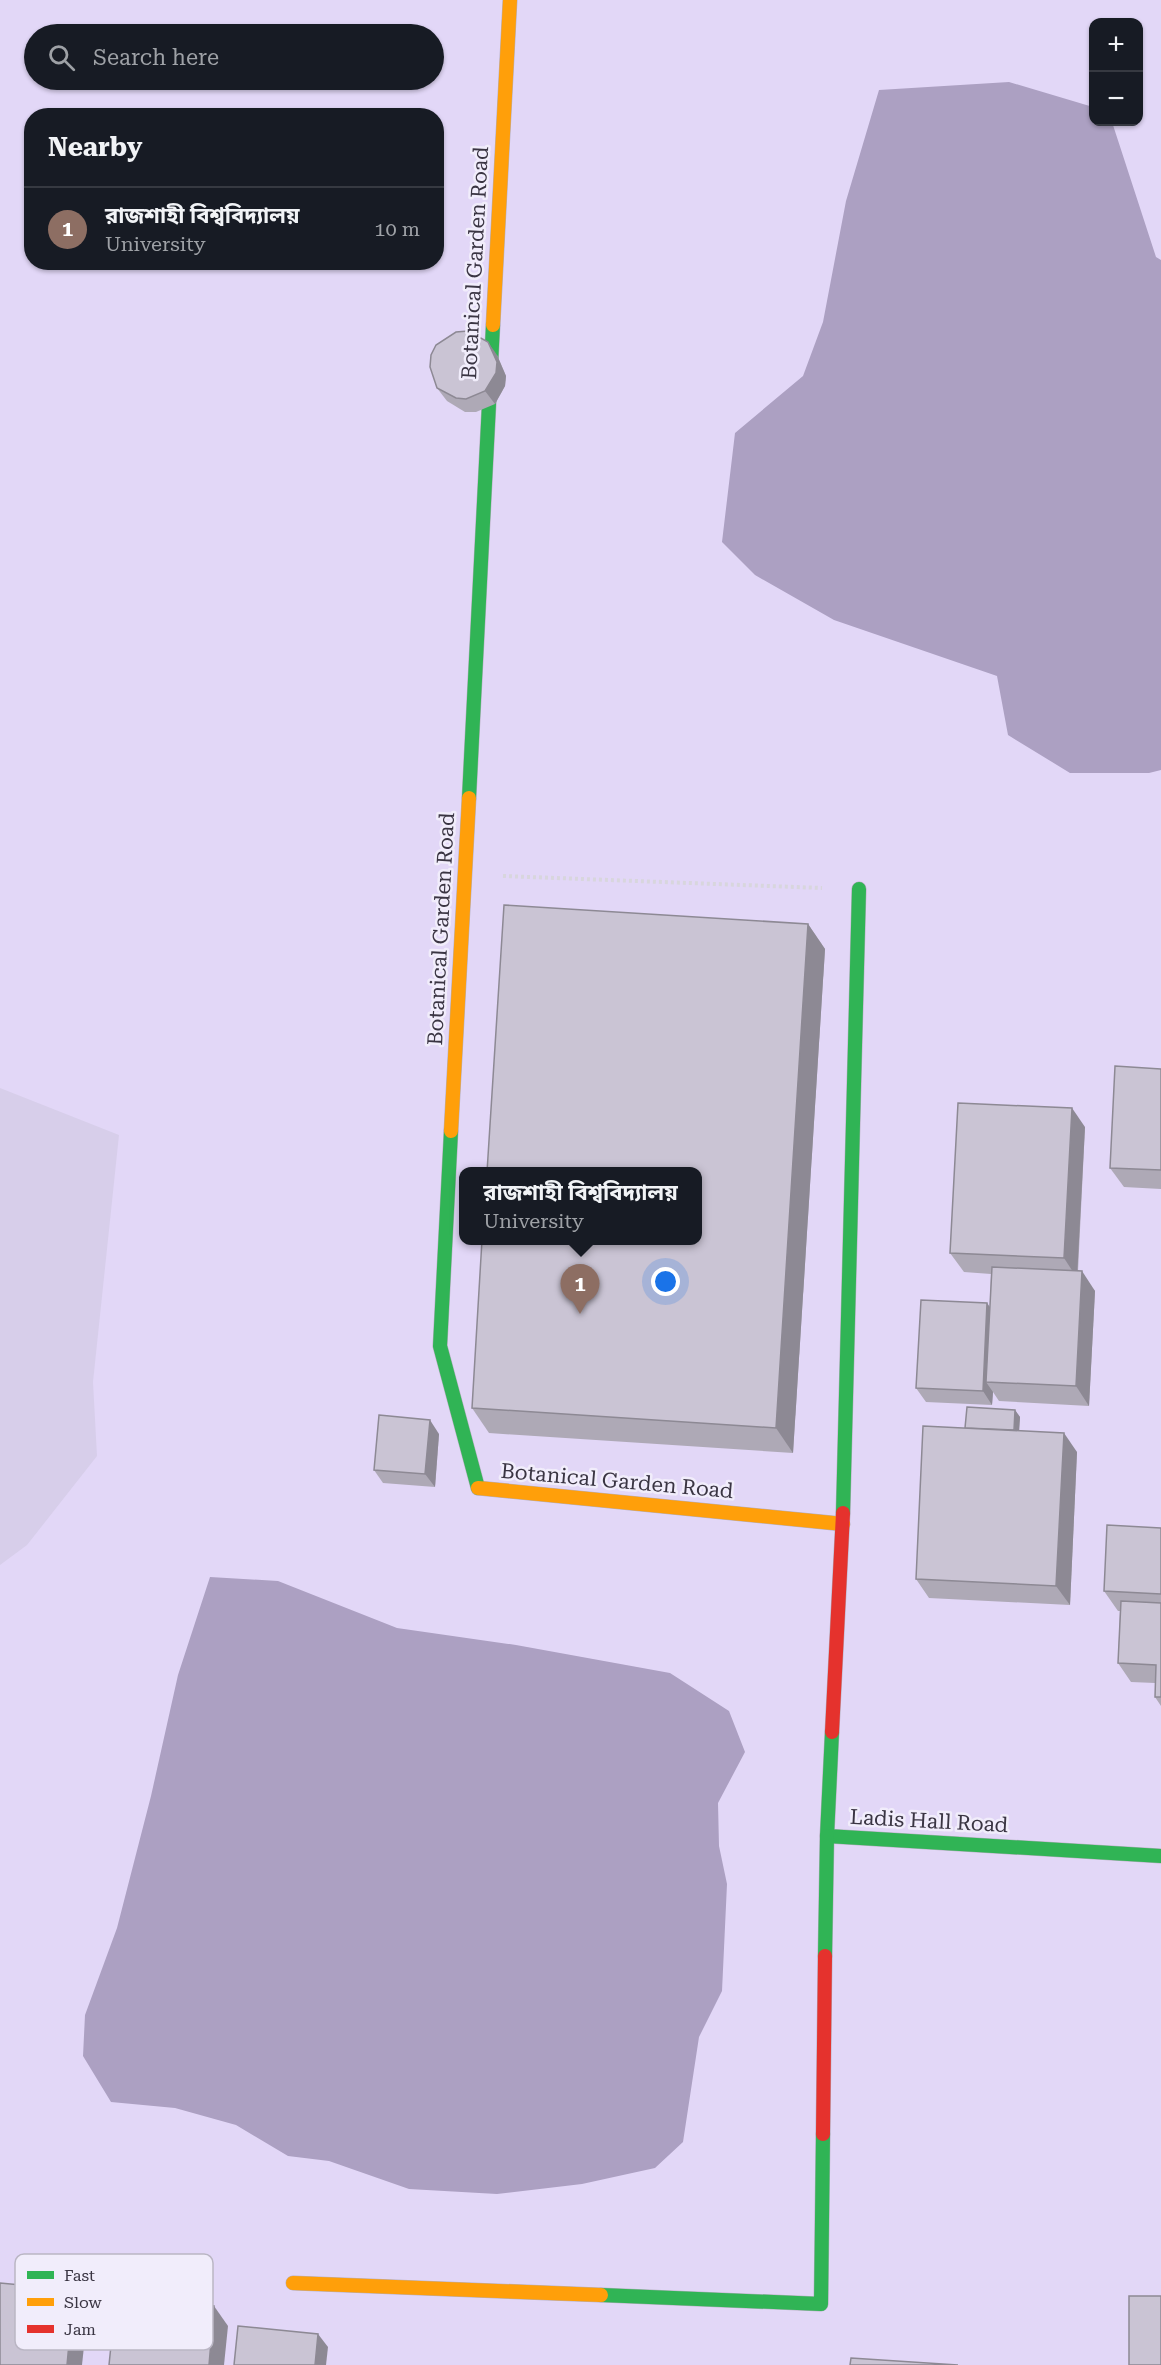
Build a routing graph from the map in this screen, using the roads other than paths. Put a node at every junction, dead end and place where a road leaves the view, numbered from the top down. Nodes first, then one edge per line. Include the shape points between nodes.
1 (510, 0) edge
2 (859, 889) road end
3 (843, 1524) junction
4 (827, 1836) junction
5 (1161, 1856) edge
6 (293, 2283) dead end

1 - 3 street, Botanical Garden Road via 440,1346 478,1489
2 - 3 street, Ladis Hall Road
3 - 4 street, Ladis Hall Road
4 - 5 street, Ladis Hall Road
4 - 6 street via 820,2304

